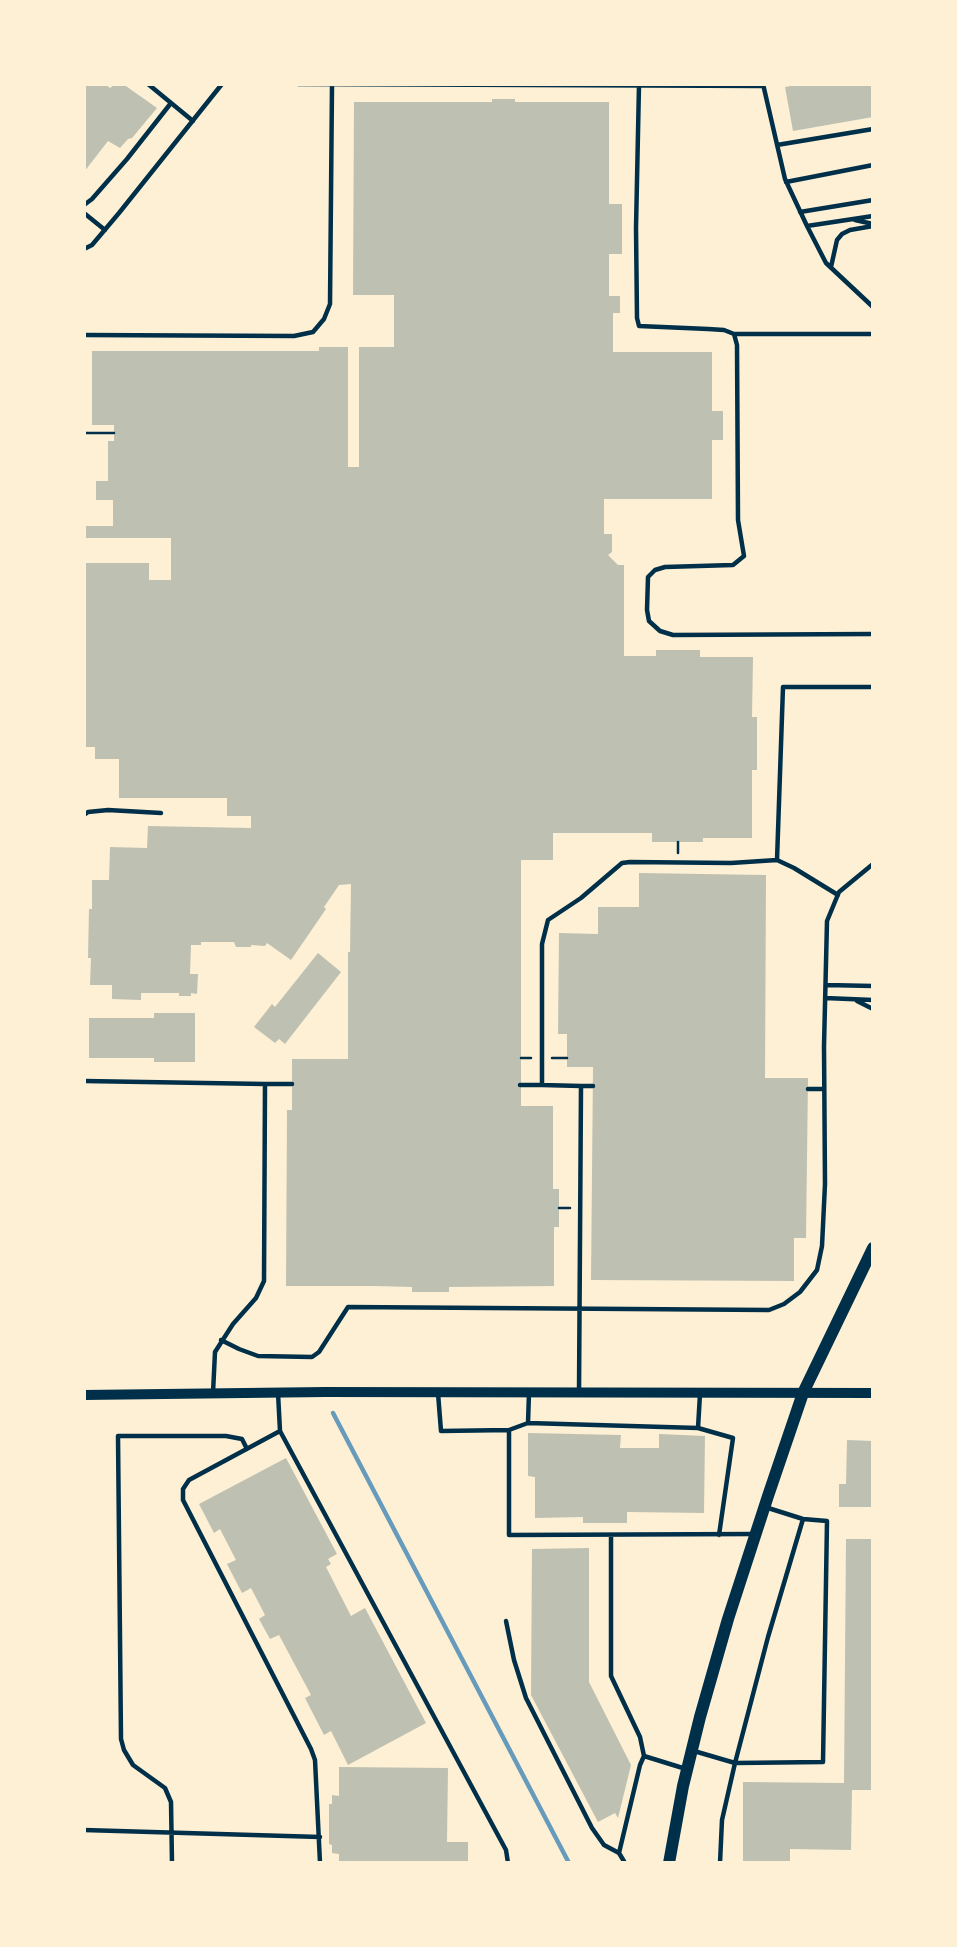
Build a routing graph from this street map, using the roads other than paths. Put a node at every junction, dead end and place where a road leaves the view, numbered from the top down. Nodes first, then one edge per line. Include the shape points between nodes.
1 (148, 84) edge
2 (222, 84) edge
3 (299, 84) edge
4 (308, 84) edge
5 (349, 84) edge
6 (647, 84) edge
7 (332, 85) edge
8 (639, 85) edge
9 (763, 85) edge
10 (171, 103) junction
11 (193, 121) junction
12 (873, 129) edge
13 (777, 145) junction
14 (873, 165) edge
15 (786, 182) junction
16 (873, 200) edge
17 (84, 205) edge
18 (800, 212) junction
19 (84, 213) edge
20 (873, 216) edge
21 (850, 219) junction
22 (873, 225) edge
23 (807, 226) junction
24 (105, 230) junction
25 (84, 249) edge
26 (831, 267) junction
27 (873, 307) edge
28 (734, 334) junction
29 (873, 334) edge
30 (84, 335) edge
31 (873, 634) edge
32 (873, 687) edge
33 (161, 813) dead end
34 (84, 814) edge
35 (777, 860) junction
36 (873, 864) edge
37 (838, 895) junction
38 (826, 985) junction
39 (873, 986) edge
40 (825, 998) junction
41 (853, 1000) junction
42 (873, 1000) edge
43 (873, 1009) edge
44 (84, 1081) edge
45 (265, 1084) junction
46 (292, 1084) dead end
47 (520, 1085) dead end
48 (542, 1085) junction
49 (581, 1086) junction
50 (593, 1086) dead end
51 (808, 1089) dead end
52 (824, 1089) junction
53 (873, 1248) edge
54 (579, 1308) junction
55 (221, 1340) junction
56 (438, 1392) junction
57 (529, 1392) junction
58 (278, 1393) junction
59 (579, 1393) junction
60 (700, 1393) junction
61 (803, 1393) junction
62 (873, 1393) edge
63 (213, 1394) junction
64 (84, 1395) edge
65 (528, 1423) junction
66 (698, 1428) junction
67 (509, 1430) junction
68 (280, 1431) junction
69 (247, 1449) junction
70 (764, 1507) junction
71 (803, 1519) junction
72 (755, 1534) junction
73 (611, 1535) junction
74 (719, 1535) junction
75 (506, 1621) dead end
76 (692, 1750) junction
77 (644, 1756) junction
78 (735, 1763) junction
79 (687, 1769) junction
80 (84, 1830) edge
81 (170, 1831) junction
82 (320, 1837) junction
83 (619, 1853) junction
84 (172, 1863) edge
85 (320, 1863) edge
86 (508, 1863) edge
87 (625, 1863) edge
88 (669, 1863) edge
89 (720, 1863) edge

1 - 10 lane
2 - 11 lane
3 - 4 lane
4 - 7 lane
5 - 7 lane
5 - 8 lane
6 - 8 lane
6 - 9 lane
7 - 30 lane via 330,303 313,332 293,336
8 - 28 lane via 639,326
9 - 13 lane
10 - 11 lane
10 - 17 lane
11 - 24 lane
12 - 13 lane
13 - 15 lane
14 - 15 lane
15 - 18 lane
16 - 18 lane
18 - 23 lane
19 - 24 lane
20 - 21 lane
21 - 22 lane
21 - 23 lane
22 - 26 lane via 842,234
23 - 26 lane
24 - 25 lane
26 - 27 lane
28 - 29 lane
28 - 31 lane via 737,520 744,556 733,565 655,570 648,577 649,621 673,635
32 - 35 lane via 783,687
33 - 34 lane via 108,810
35 - 37 lane
35 - 48 lane via 622,863 548,920 542,944
36 - 37 lane
37 - 38 lane via 827,921
38 - 39 lane
38 - 40 lane
40 - 41 lane
40 - 52 lane
41 - 42 lane
41 - 43 lane
44 - 45 lane
45 - 46 lane
45 - 55 lane via 264,1281 256,1298
47 - 48 lane
48 - 49 lane
49 - 50 lane
49 - 54 lane
51 - 52 lane
52 - 54 lane via 822,1246 817,1270 800,1292 769,1310
53 - 61 main road
54 - 55 lane via 348,1307 312,1357 258,1356
54 - 59 lane
55 - 63 lane via 215,1352
56 - 57 street
56 - 58 street
56 - 67 lane via 440,1431
57 - 59 street
57 - 65 lane
58 - 63 street
58 - 68 lane
59 - 60 street
60 - 61 street
60 - 66 lane
61 - 62 street
61 - 70 main road
63 - 64 street
65 - 66 lane
65 - 67 lane
66 - 74 lane via 733,1438
67 - 73 lane via 509,1535
68 - 69 lane
68 - 86 lane via 506,1850
69 - 81 lane via 242,1439 226,1436 118,1436 121,1739 133,1765 165,1788 171,1802
69 - 82 lane via 188,1480 183,1500 312,1749
70 - 71 lane
70 - 72 main road
71 - 78 lane
71 - 78 lane via 827,1521 823,1762
72 - 74 lane
72 - 76 main road
73 - 74 lane
73 - 77 lane via 611,1676 640,1737
75 - 83 lane via 532,1710 592,1828 604,1845
76 - 78 lane
76 - 79 main road
77 - 79 lane
77 - 83 lane
78 - 89 lane via 722,1819
79 - 88 main road
80 - 81 lane
81 - 82 lane
81 - 84 lane
82 - 85 lane
83 - 87 lane

